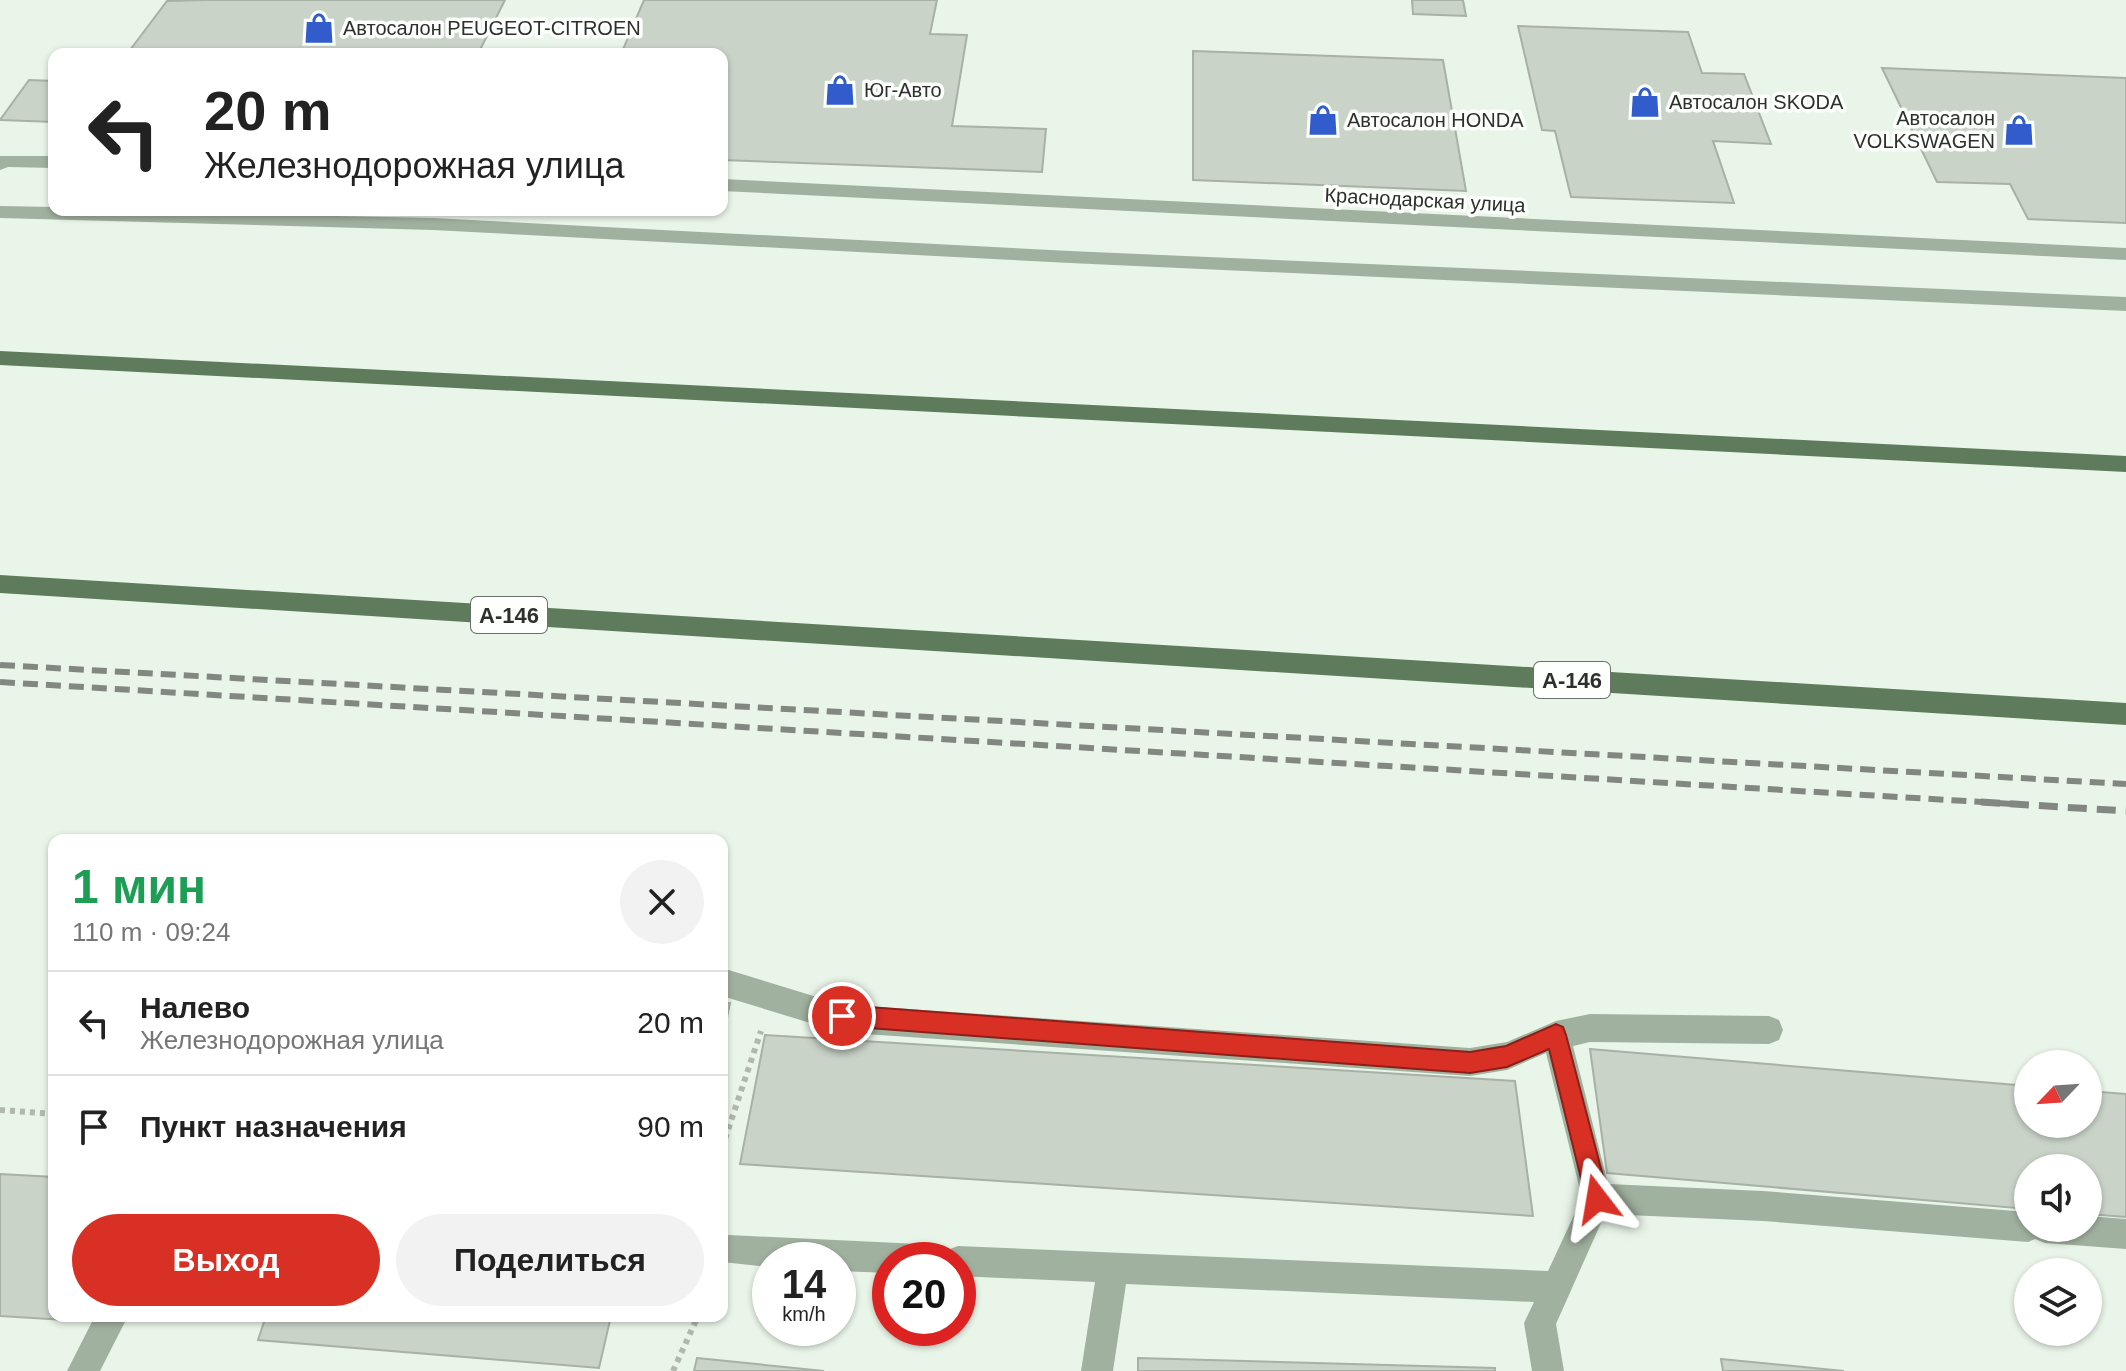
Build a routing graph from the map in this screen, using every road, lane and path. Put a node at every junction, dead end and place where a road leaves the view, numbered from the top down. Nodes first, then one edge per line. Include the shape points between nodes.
1 (48, 162) edge
2 (2, 163) edge
3 (728, 185) edge
4 (0, 212) edge
5 (48, 213) edge
6 (144, 216) edge
7 (2126, 254) edge
8 (2126, 304) edge
9 (0, 358) edge
10 (2126, 464) edge
11 (0, 584) edge
12 (2126, 714) edge
13 (728, 984) edge
14 (772, 997) junction
15 (1769, 1030) dead end
16 (1556, 1035) junction
17 (0, 1110) edge
18 (48, 1114) edge
19 (728, 1120) edge
20 (1597, 1199) junction
21 (2014, 1226) edge
22 (2102, 1232) edge
23 (2126, 1234) edge
24 (729, 1250) dead end
25 (872, 1257) edge
26 (976, 1262) edge
27 (1113, 1268) junction
28 (1557, 1287) junction
29 (109, 1322) edge
30 (695, 1322) edge
31 (83, 1371) edge
32 (673, 1371) edge
33 (1097, 1371) edge
34 (1548, 1371) edge

1 - 2 street
3 - 7 street, Краснодарская улица
4 - 5 street
6 - 8 street via 433,224
9 - 10 main road
11 - 12 main road, А-146
13 - 14 street
14 - 16 street via 865,1020 1470,1062 1507,1056
14 - 19 path
15 - 16 street via 1590,1028
16 - 20 street
17 - 18 path
20 - 21 street
20 - 28 street
22 - 23 street
24 - 25 street
26 - 27 street
27 - 28 street
27 - 33 street
28 - 34 street via 1540,1323
29 - 31 street
30 - 32 path

